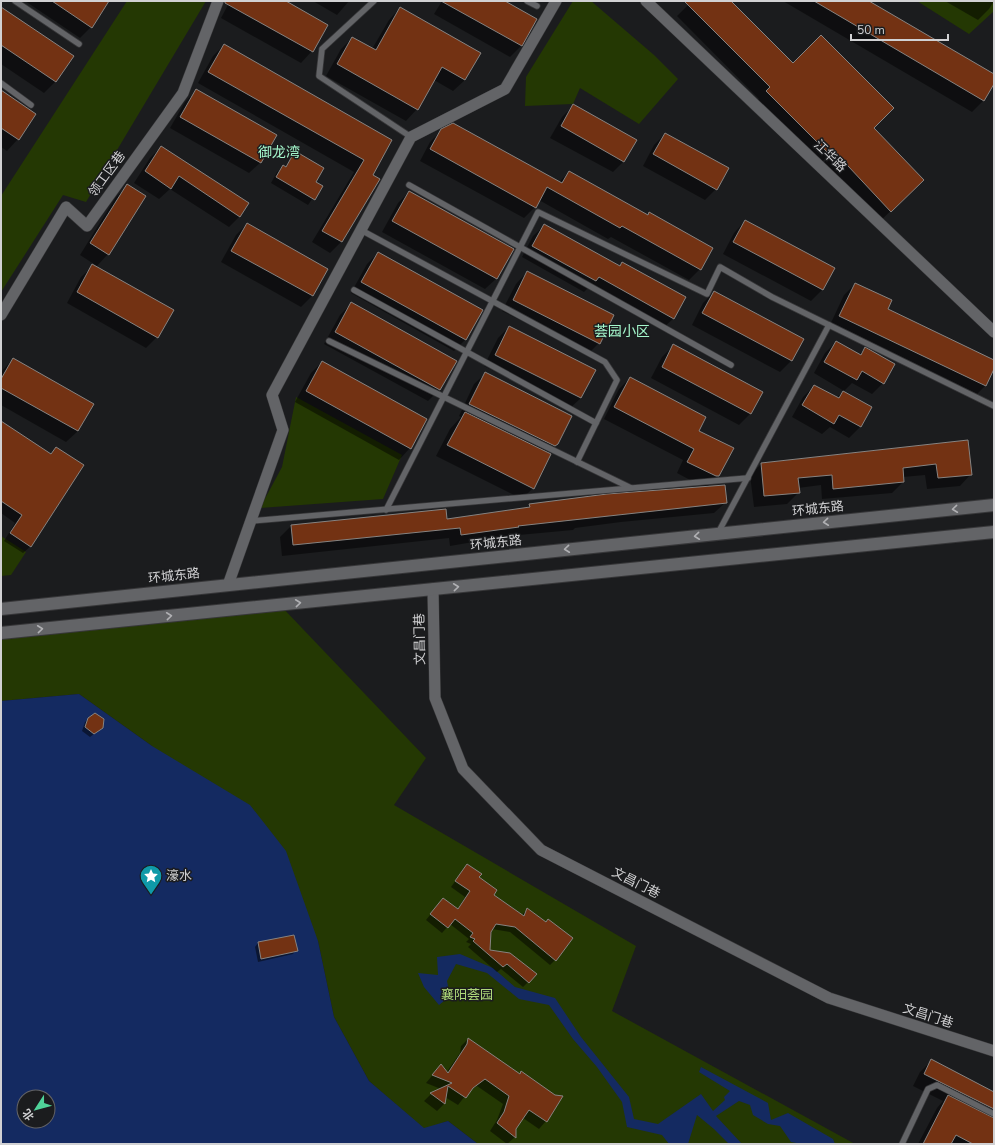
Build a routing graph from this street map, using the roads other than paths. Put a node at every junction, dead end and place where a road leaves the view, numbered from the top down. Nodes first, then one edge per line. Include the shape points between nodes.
1 (15, 1) edge
2 (218, 1) edge
3 (374, 1) edge
4 (527, 1) edge
5 (556, 1) edge
6 (646, 1) edge
7 (537, 6) dead end
8 (79, 44) dead end
9 (1, 83) edge
10 (31, 104) dead end
11 (411, 137) junction
12 (409, 185) dead end
13 (361, 230) junction
14 (521, 247) junction
15 (354, 290) dead end
16 (493, 302) junction
17 (1, 315) edge
18 (830, 325) junction
19 (994, 332) edge
20 (329, 341) dead end
21 (468, 353) junction
22 (731, 365) dead end
23 (444, 399) junction
24 (994, 406) edge
25 (596, 423) junction
26 (577, 462) junction
27 (748, 478) junction
28 (631, 488) junction
29 (994, 505) edge
30 (386, 510) junction
31 (250, 522) junction
32 (994, 532) edge
33 (718, 534) junction
34 (228, 585) junction
35 (433, 589) junction
36 (1, 609) edge
37 (1, 633) edge
38 (994, 1051) edge
39 (994, 1114) edge
40 (902, 1144) edge

1 - 8 lane
2 - 17 street, 领工区巷 via 183,93 87,226 66,207
3 - 11 lane via 322,49 319,76
4 - 7 lane
5 - 11 street via 506,89
6 - 19 street, 江华路
9 - 10 lane
11 - 13 street
12 - 14 lane
13 - 16 lane
13 - 31 street via 272,395 283,430
14 - 16 lane
14 - 18 lane via 538,212 707,294 720,267 772,297
14 - 22 lane
15 - 21 lane
16 - 21 lane
16 - 25 lane via 605,362 617,380
18 - 24 lane
18 - 27 lane
20 - 23 lane
21 - 23 lane
21 - 25 lane
23 - 26 lane
23 - 30 lane
25 - 26 lane
26 - 28 lane
27 - 28 lane
27 - 33 lane
28 - 30 lane
29 -> 33 main road, 环城东路
30 - 31 lane
31 - 34 street
35 -> 32 main road
33 -> 34 main road, 环城东路
34 - 36 main road, 环城东路
37 -> 35 main road
35 - 38 street, 文昌门巷 via 435,698 463,769 541,850 828,998
39 - 40 lane via 937,1084 928,1089

